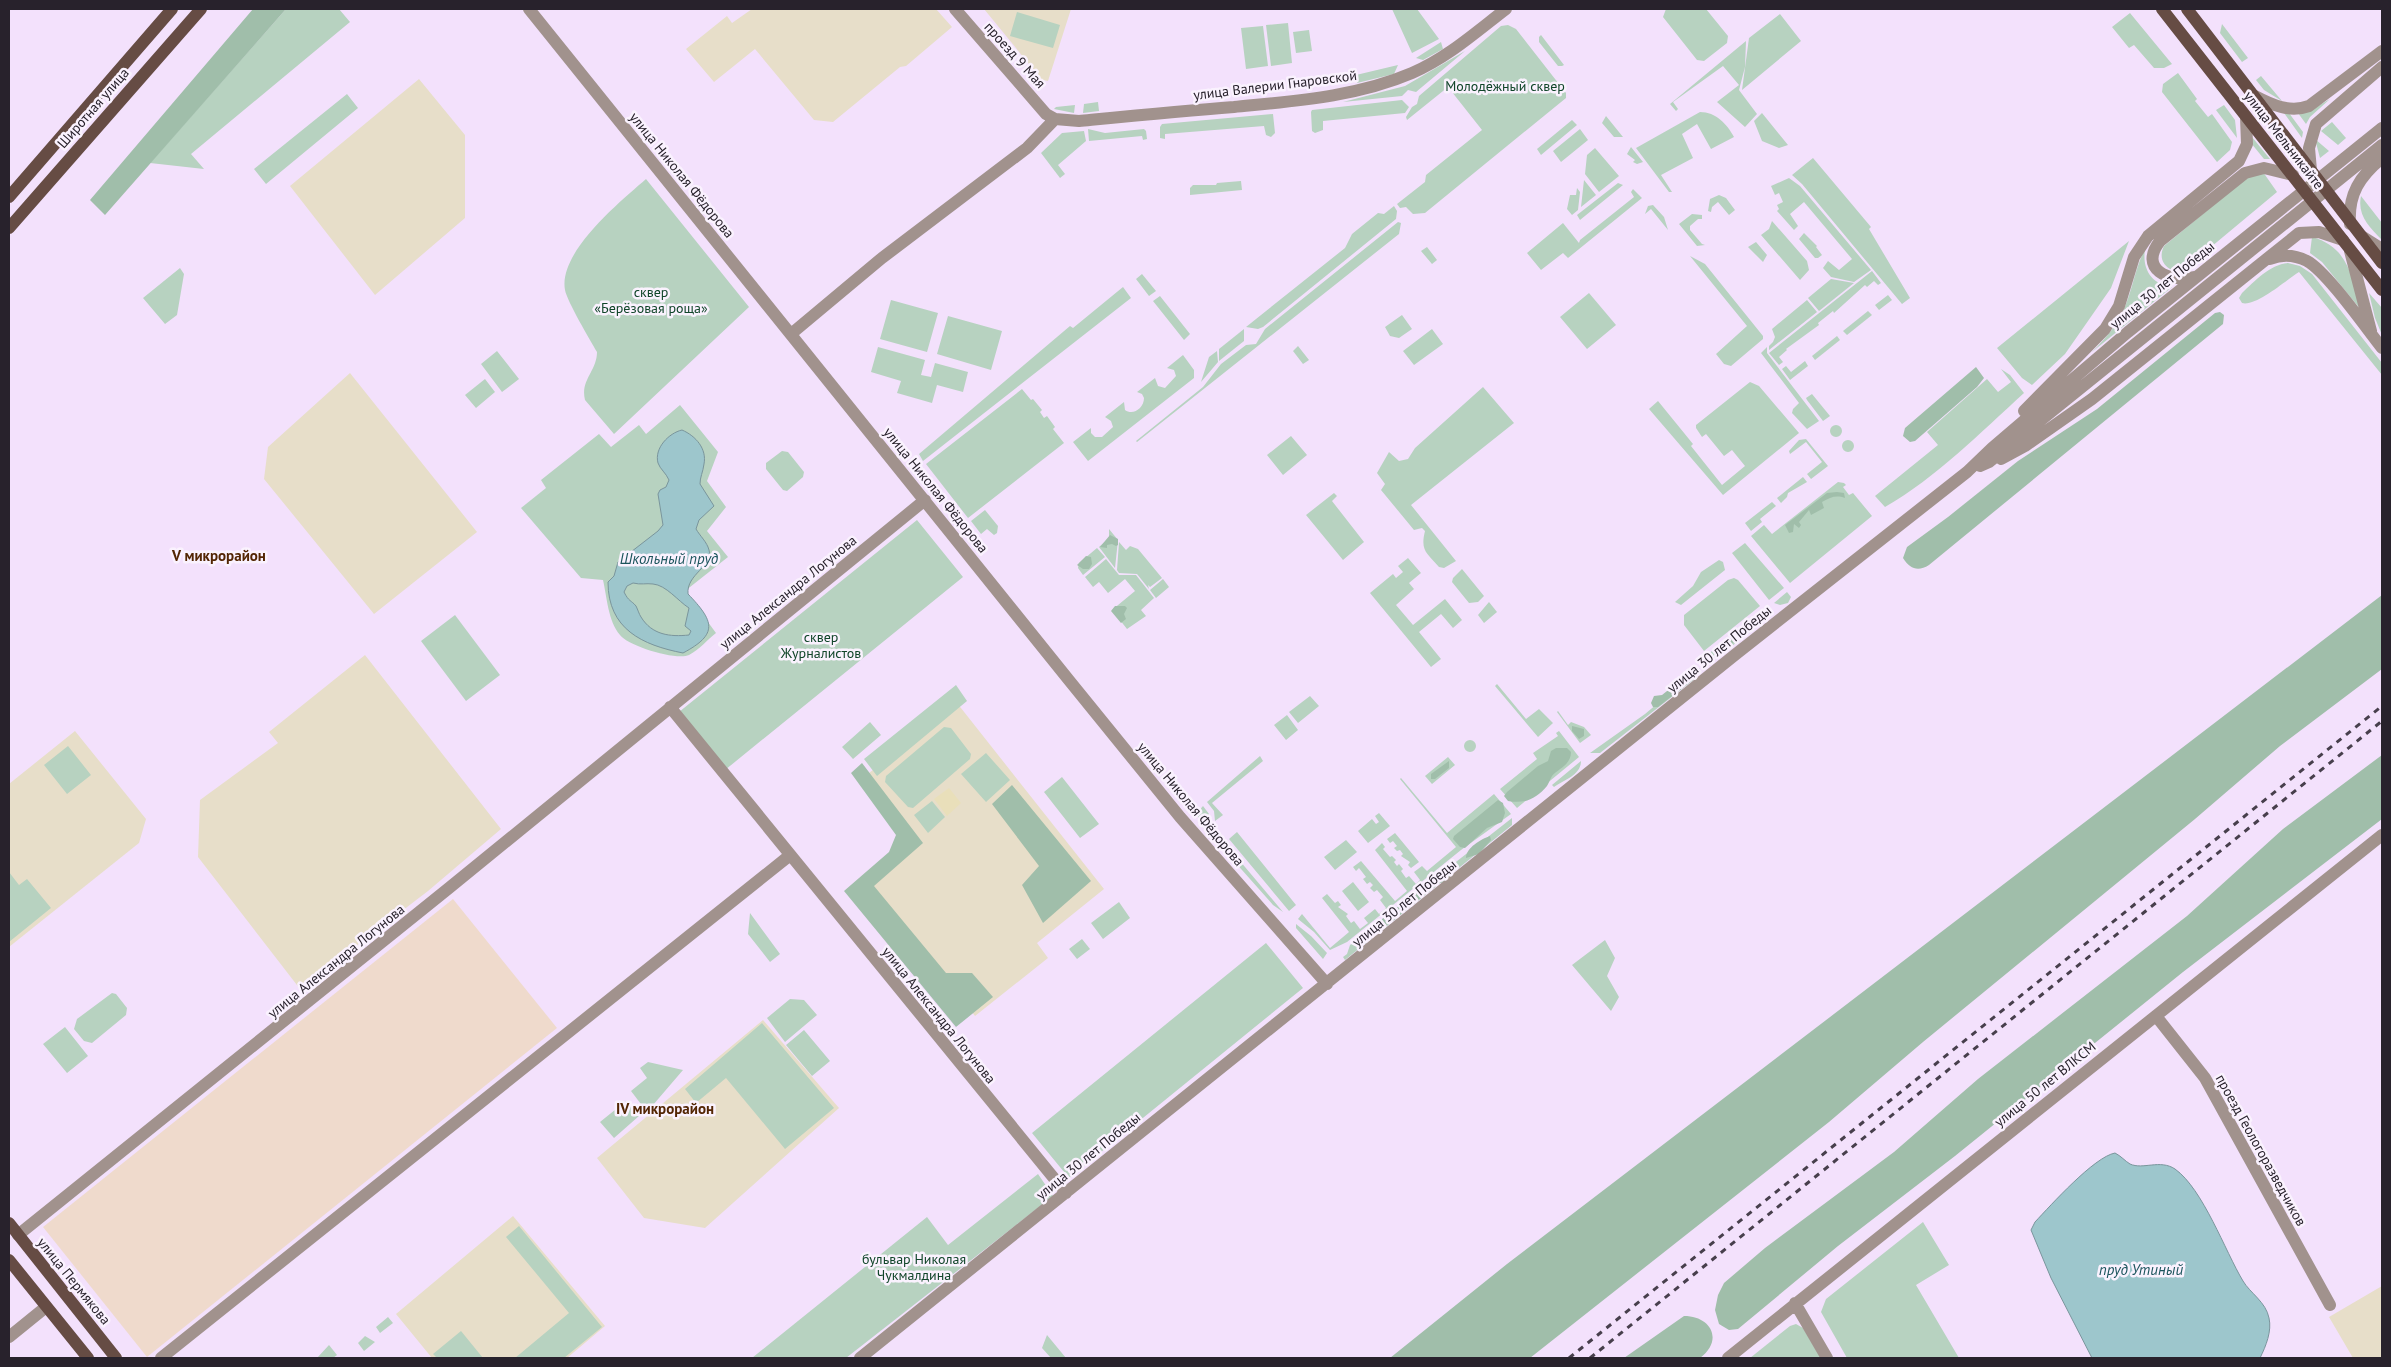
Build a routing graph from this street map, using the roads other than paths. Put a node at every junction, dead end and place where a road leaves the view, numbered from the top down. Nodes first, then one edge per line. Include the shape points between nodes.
1 (172, 9) edge
2 (201, 9) edge
3 (529, 9) edge
4 (955, 9) edge
5 (1506, 9) edge
6 (2162, 9) edge
7 (2188, 9) edge
8 (2382, 51) edge
9 (2382, 67) edge
10 (2256, 96) junction
11 (2246, 117) junction
12 (1055, 120) junction
13 (2382, 128) edge
14 (2382, 145) edge
15 (2382, 158) edge
16 (2311, 170) junction
17 (2293, 176) junction
18 (9, 197) edge
19 (9, 228) edge
20 (2354, 228) junction
21 (2345, 242) junction
22 (2382, 249) edge
23 (2261, 263) junction
24 (2382, 263) edge
25 (2196, 276) junction
26 (2382, 290) edge
27 (790, 334) junction
28 (2372, 335) junction
29 (2382, 348) edge
30 (1992, 448) junction
31 (1989, 462) junction
32 (1966, 472) junction
33 (924, 500) junction
34 (670, 707) junction
35 (2382, 835) edge
36 (789, 856) junction
37 (1327, 984) junction
38 (2156, 1016) junction
39 (1066, 1193) junction
40 (9, 1224) edge
41 (18, 1235) junction
42 (9, 1260) edge
43 (1795, 1303) junction
44 (2330, 1305) dead end
45 (46, 1307) junction
46 (9, 1337) edge
47 (88, 1358) edge
48 (116, 1358) edge
49 (161, 1358) edge
50 (860, 1358) edge
51 (1728, 1358) edge
52 (1827, 1358) edge

1 - 18 main road, Широтная улица
2 - 19 main road, Широтная улица
3 - 27 street, улица Николая Фёдорова
4 - 12 street, проезд 9 Мая via 1046,114
5 - 12 street, улица Валерии Гнаровской via 1430,64 1367,89 1279,102 1079,121
6 - 11 main road, улица Мельникайте
7 - 10 main road, улица Мельникайте
8 - 10 street via 2301,109 2284,108
9 - 16 street via 2316,124 2309,148
10 - 16 main road, улица Мельникайте
11 - 17 main road, улица Мельникайте
11 - 30 street via 2247,144 2239,161 2148,236 2134,257 2119,306 2105,329
12 - 27 street via 1026,148 882,258
13 - 25 street, улица 30 лет Победы
14 - 31 street, улица 30 лет Победы
15 - 20 street via 2356,186 2350,210
16 - 20 main road, улица Мельникайте
17 - 21 main road, улица Мельникайте
17 - 25 street via 2264,168 2245,173 2160,241 2152,254 2159,272 2177,280
20 - 22 street
20 - 24 main road, улица Мельникайте
21 - 23 street via 2319,232 2299,233
21 - 26 main road, улица Мельникайте
21 - 28 street via 2354,261
23 - 28 street via 2281,256 2309,262
23 - 31 street via 2092,399 2006,457
25 - 30 street, улица 30 лет Победы
27 - 33 street, улица Николая Фёдорова
28 - 29 street
30 - 32 street, улица 30 лет Победы
31 - 32 street, улица 30 лет Победы
32 - 37 street, улица 30 лет Победы
33 - 34 street, улица Александра Логунова
33 - 37 street, улица Николая Фёдорова via 1180,817
34 - 36 street, улица Александра Логунова
34 - 41 street, улица Александра Логунова
35 - 38 street, улица 50 лет ВЛКСМ
36 - 39 street, улица Александра Логунова
36 - 49 street
37 - 39 street, улица 30 лет Победы
38 - 43 street, улица 50 лет ВЛКСМ
38 - 44 street, проезд Геологоразведчиков via 2205,1078
39 - 50 street, улица 30 лет Победы
40 - 41 main road, улица Пермякова
41 - 48 main road, улица Пермякова
42 - 45 main road
43 - 51 street, улица 50 лет ВЛКСМ
43 - 52 street
45 - 46 street
45 - 47 main road

